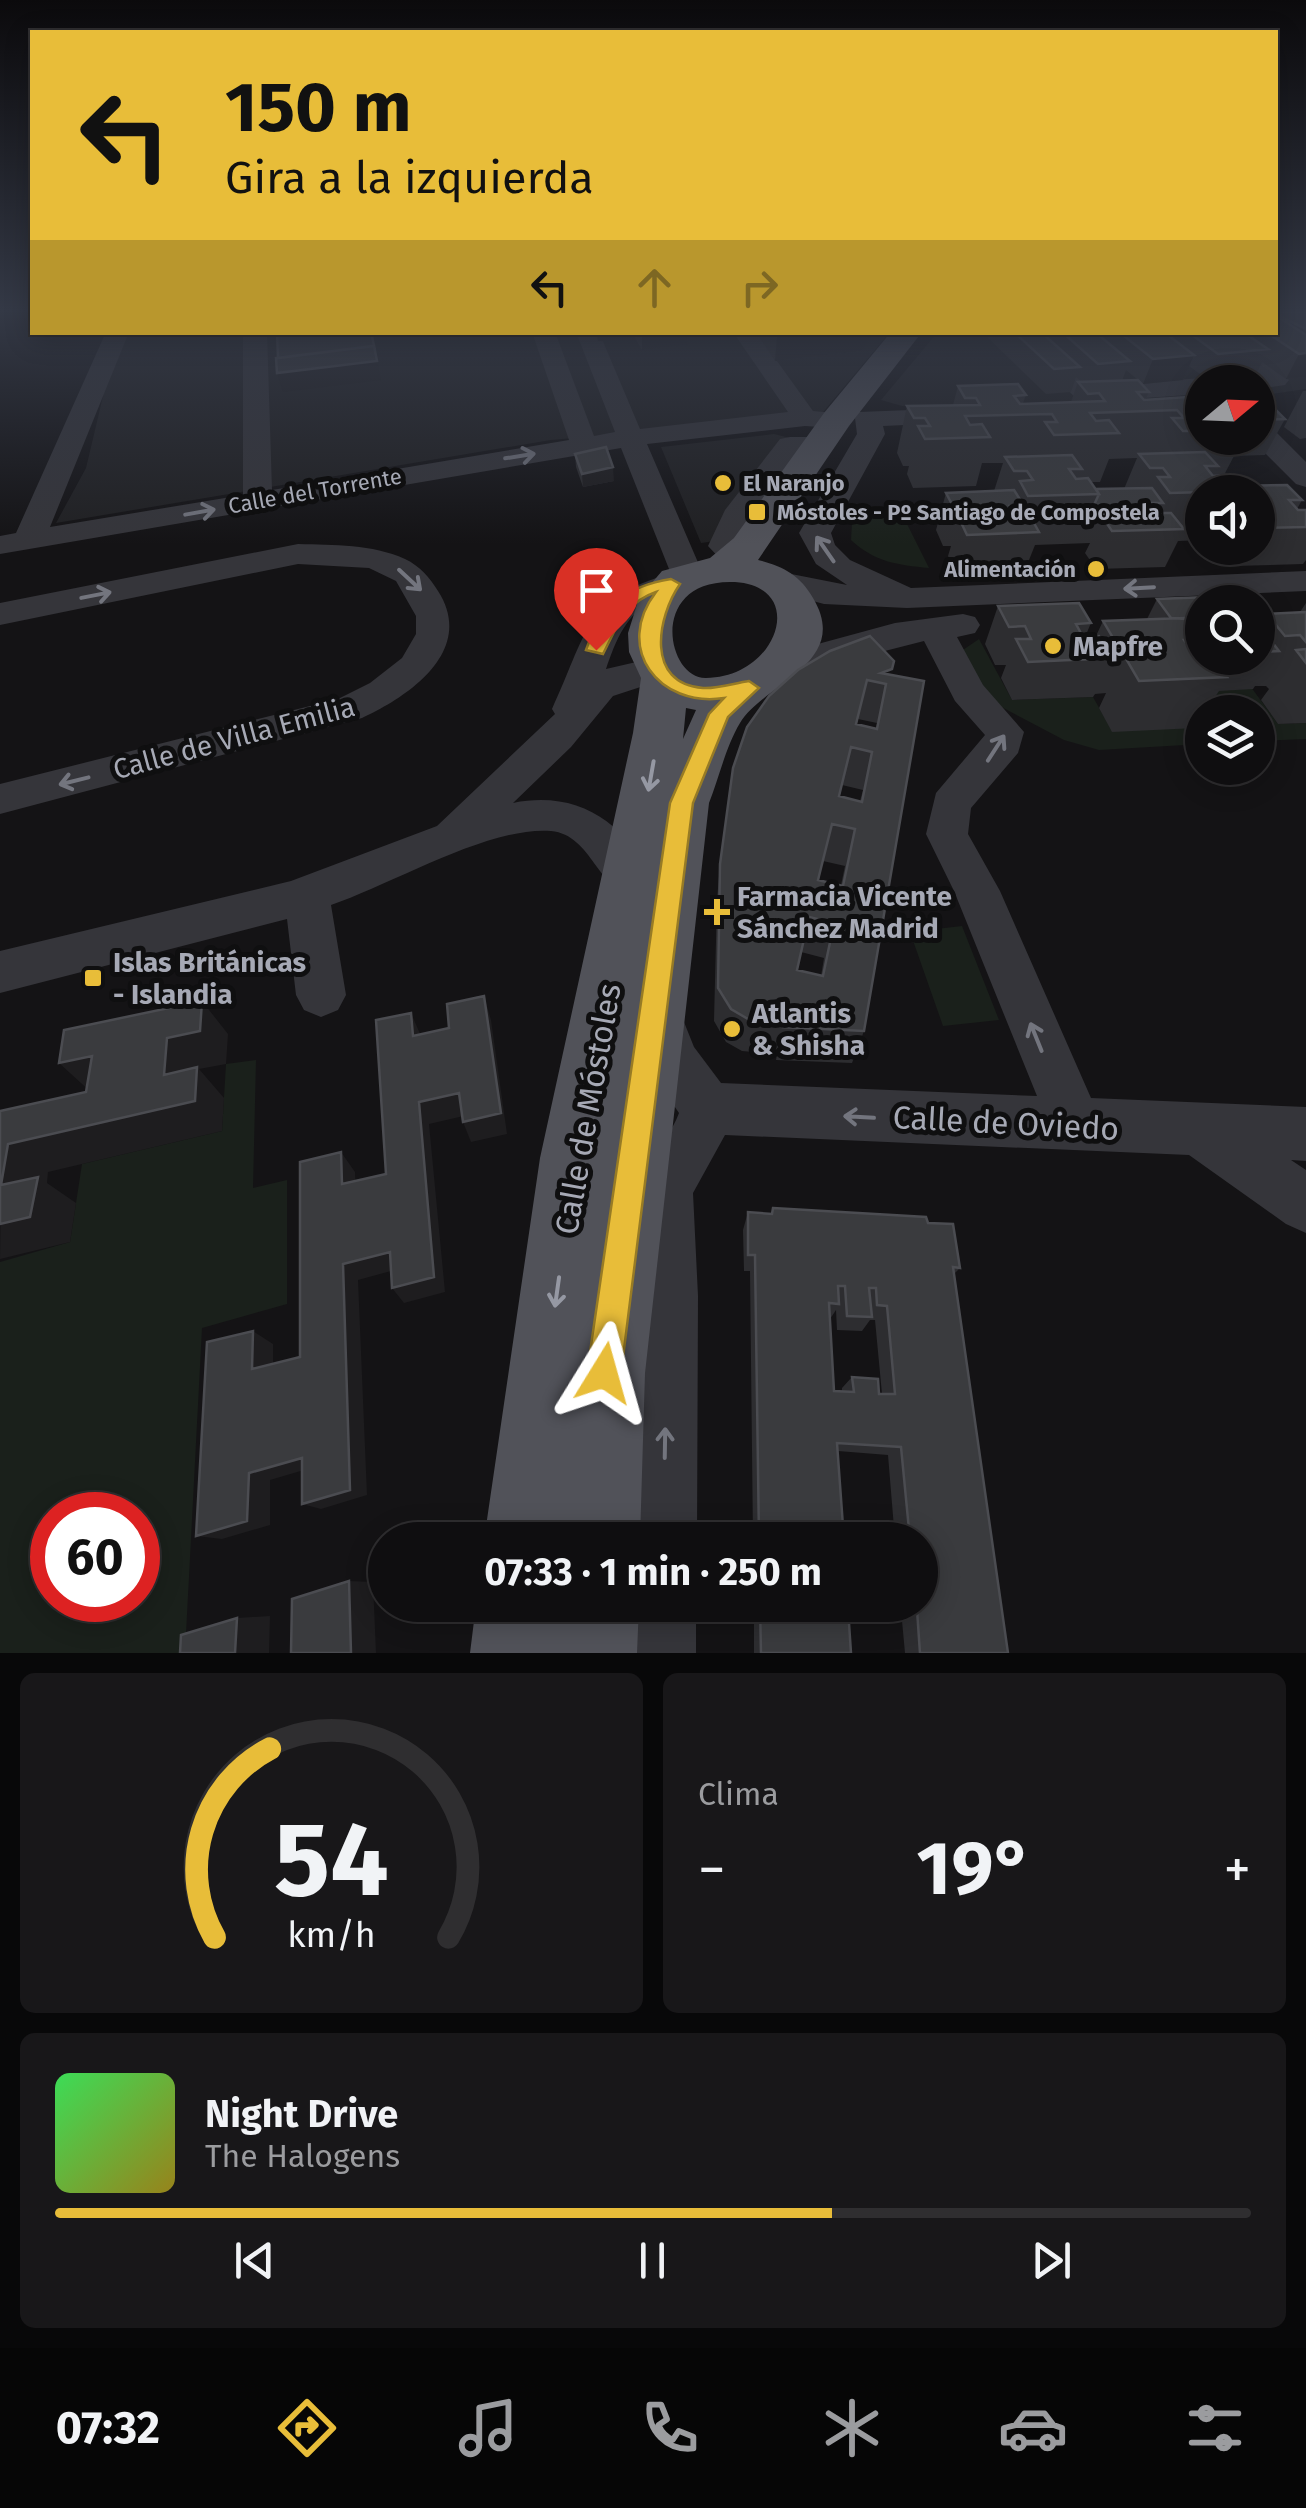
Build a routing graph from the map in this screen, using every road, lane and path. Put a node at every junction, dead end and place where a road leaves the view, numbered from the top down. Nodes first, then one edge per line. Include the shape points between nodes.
1 (88, 389) edge
2 (256, 389) edge
3 (564, 389) edge
4 (611, 389) edge
5 (798, 389) edge
6 (861, 389) edge
7 (868, 389) edge
8 (1081, 389) edge
9 (1158, 389) edge
10 (1138, 391) joint
11 (1185, 409) edge
12 (1073, 412) edge
13 (998, 414) edge
14 (832, 425) junction
15 (631, 438) junction
16 (584, 445) junction
17 (1275, 447) edge
18 (1306, 478) edge
19 (258, 501) junction
20 (7, 545) edge
21 (727, 574) junction
22 (1306, 581) edge
23 (1306, 608) edge
24 (1275, 609) edge
25 (1185, 612) edge
26 (921, 613) junction
27 (0, 614) edge
28 (661, 674) junction
29 (766, 676) junction
30 (557, 737) junction
31 (0, 799) edge
32 (451, 836) junction
33 (631, 879) junction
34 (307, 894) junction
35 (0, 972) edge
36 (321, 995) dead end
37 (654, 1002) junction
38 (707, 1108) junction
39 (1076, 1126) junction
40 (1202, 1132) junction
41 (1306, 1134) edge
42 (644, 1204) junction
43 (1306, 1204) edge
44 (531, 1522) edge
45 (596, 1522) edge
46 (662, 1522) edge
47 (521, 1622) edge
48 (591, 1622) edge
49 (660, 1622) edge
50 (518, 1653) edge
51 (589, 1653) edge
52 (659, 1653) edge

1 - 20 street
2 - 19 street
3 - 16 street
4 - 15 street
5 - 14 street
6 - 14 main road
7 - 14 main road
8 - 10 street
9 - 10 street
11 - 12 street
13 - 14 street
14 - 15 street, Calle del Torrente
14 - 21 main road
14 - 21 main road via 780,540
26 -> 14 street via 849,573 817,542 826,509 871,434
15 - 16 street, Calle del Torrente
15 - 21 street
19 -> 16 street, Calle del Torrente
17 - 18 street
20 -> 19 street, Calle del Torrente
21 - 26 street
21 - 28 main road via 655,606 652,657
21 - 29 main road via 797,612 797,648
21 - 30 street via 638,593 605,623
22 -> 26 street
23 - 24 street
25 - 26 street
26 - 29 street via 895,634
39 -> 26 street via 948,834 951,804 1004,742 1005,732 968,692
27 -> 31 street, Calle de Villa Emilia via 298,554 348,555 395,566 414,579 434,610 431,645 381,696
28 - 29 main road via 699,696
28 - 30 street via 620,677 600,687
28 -> 33 main road, Calle de Móstoles via 661,724
29 - 37 main road, Calle de Móstoles via 719,714 682,803
30 - 32 street
32 - 33 street via 563,816 586,826
32 - 34 street
33 -> 44 main road, Calle de Móstoles via 585,1104 543,1388
34 - 35 street
34 - 36 street
37 - 38 street via 673,1061
37 - 42 main road, Calle de Móstoles
39 -> 38 street, Calle de Oviedo
38 - 42 street via 703,1129
39 - 40 street, Calle de Oviedo
40 - 41 street, Calle de Oviedo
40 - 43 street
42 - 45 main road, Calle de Móstoles via 604,1373
46 -> 42 street, Calle de Móstoles via 668,1296
47 - 50 main road
48 - 51 main road
49 - 52 street

